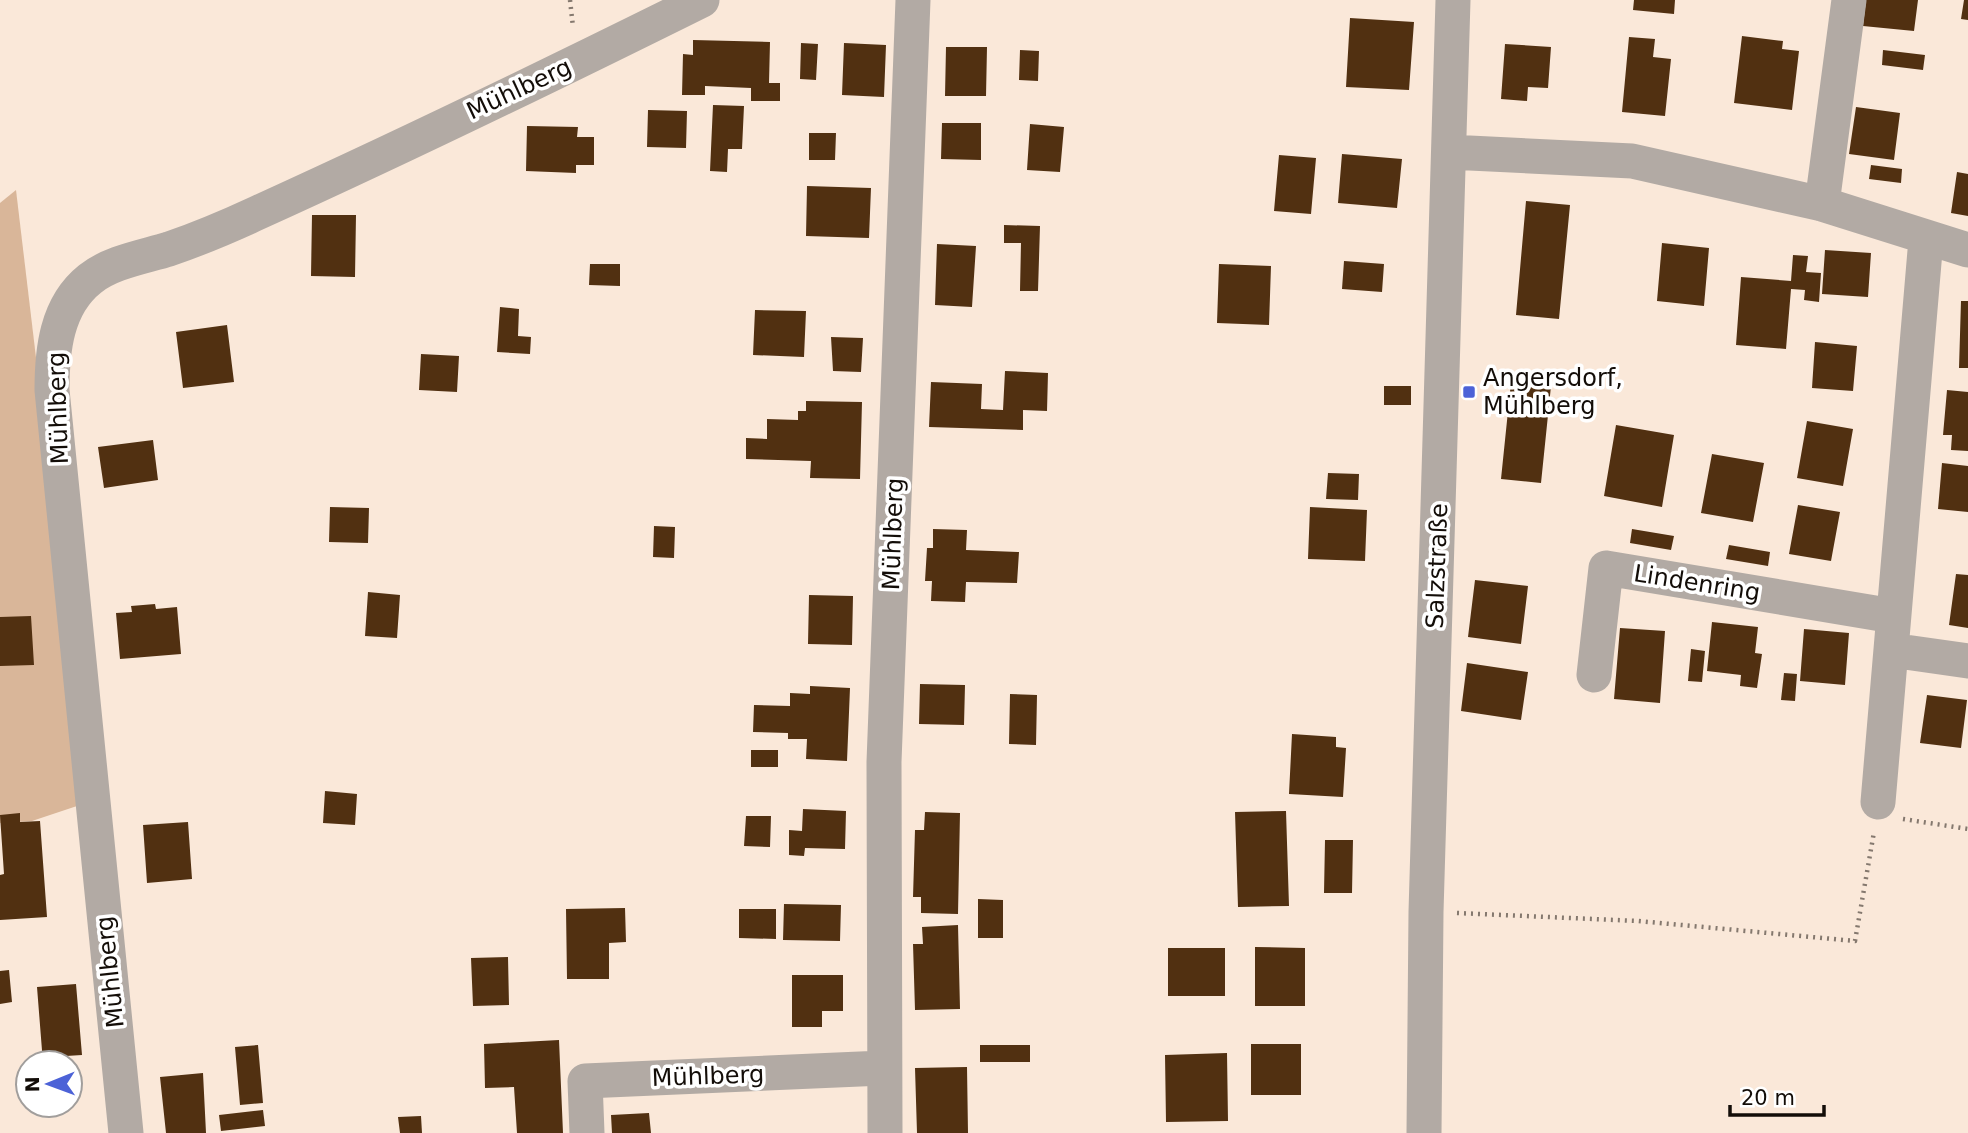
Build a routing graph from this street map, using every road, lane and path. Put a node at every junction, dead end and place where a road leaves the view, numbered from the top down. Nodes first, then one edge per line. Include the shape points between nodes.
1 (702, 0) edge
2 (913, 0) edge
3 (1453, 0) edge
4 (1849, 0) edge
5 (1449, 152) junction
6 (1822, 204) junction
7 (1926, 239) junction
8 (1968, 250) edge
9 (1893, 615) junction
10 (1891, 650) junction
11 (1968, 661) edge
12 (1594, 675) dead end
13 (1881, 816) junction
14 (1968, 829) edge
15 (1426, 912) junction
16 (883, 1068) junction
17 (126, 1133) edge
18 (587, 1133) edge
19 (885, 1133) edge
20 (1424, 1133) edge

1 - 17 street, Mühlberg via 255,214 109,268 89,280 65,313 52,353 52,390
2 - 16 street, Mühlberg via 884,762
3 - 5 street, Salzstraße
4 - 6 street
5 - 6 street via 1632,161
5 - 15 street, Salzstraße
6 - 7 street
7 - 8 street
7 - 9 street
9 - 10 street
9 - 12 street, Lindenring via 1606,568
10 - 11 street
10 - 13 street
13 - 14 path
13 - 15 path via 1854,941 1638,921
15 - 20 street, Salzstraße
16 - 18 street, Mühlberg via 585,1081
16 - 19 street, Mühlberg

